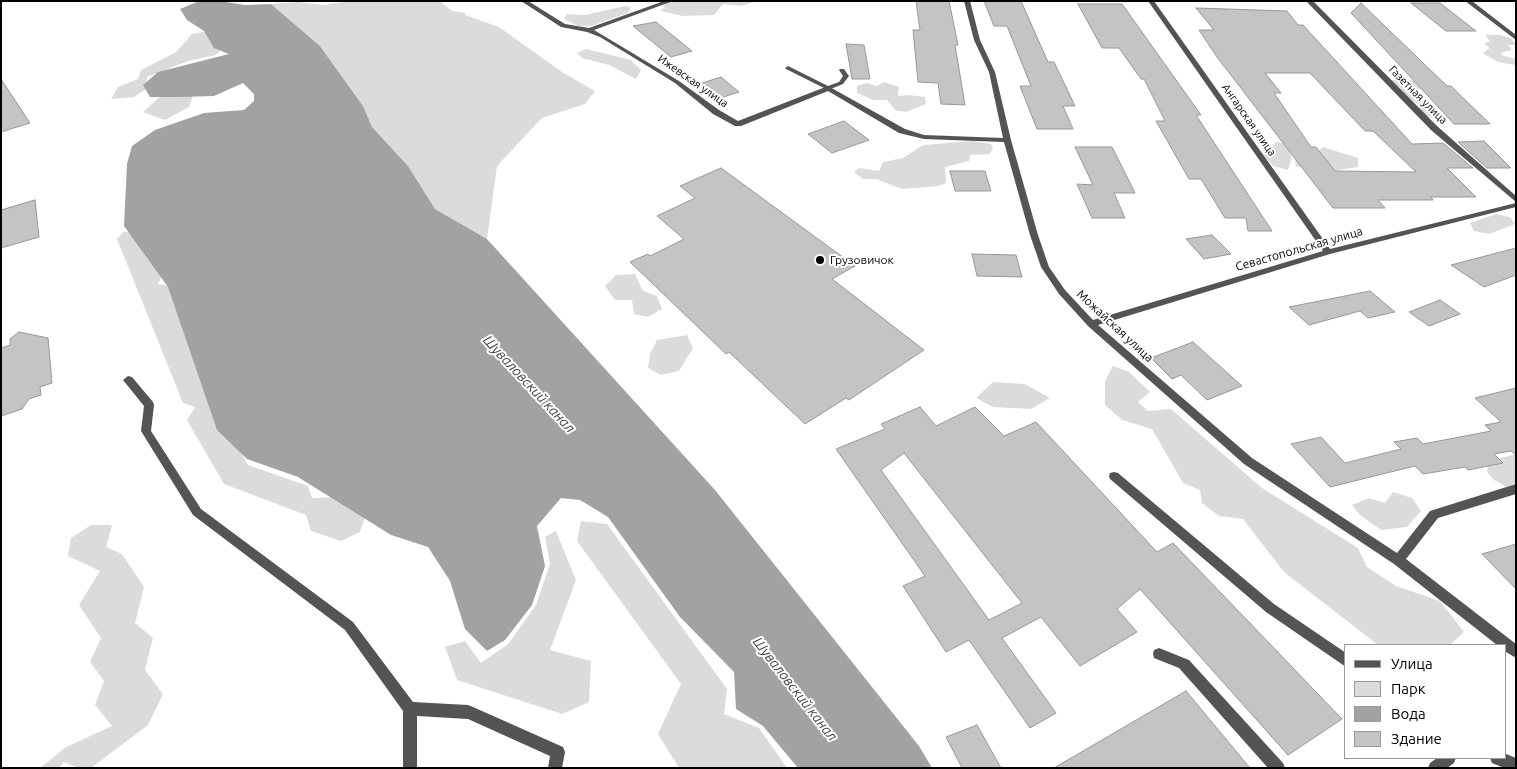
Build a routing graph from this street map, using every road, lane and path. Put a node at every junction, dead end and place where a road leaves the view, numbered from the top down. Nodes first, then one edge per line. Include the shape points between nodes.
1 (524, 1) edge
2 (670, 1) edge
3 (967, 1) edge
4 (1151, 1) edge
5 (1309, 1) edge
6 (1468, 1) edge
7 (589, 30) junction
8 (1516, 38) edge
9 (788, 68) dead end
10 (842, 70) dead end
11 (828, 88) junction
12 (1008, 140) junction
13 (1516, 200) edge
14 (1516, 205) edge
15 (1328, 252) junction
16 (1091, 324) junction
17 (128, 380) dead end
18 (1114, 476) dead end
19 (1516, 489) edge
20 (1398, 560) junction
21 (1506, 644) edge
22 (1159, 654) dead end
23 (1344, 661) edge
24 (410, 710) junction
25 (1448, 759) edge
26 (1499, 759) edge
27 (1516, 765) edge
28 (410, 768) edge
29 (555, 768) edge
30 (1278, 768) edge
31 (1436, 768) edge

1 - 7 street via 563,26
2 - 7 street
3 - 12 street, Можайская улица via 974,32 992,72
4 - 15 street, Ангарская улица
5 - 13 street, Газетная улица via 1434,128
6 - 8 street
7 - 11 street, Ижевская улица via 677,82 716,112 738,124
9 - 11 street
10 - 11 street via 846,76
11 - 12 street via 902,131 924,137
12 - 16 street, Можайская улица via 1045,267
14 - 15 street, Севастопольская улица
15 - 16 street, Севастопольская улица
16 - 20 street, Можайская улица via 1248,461
17 - 24 street via 149,405 146,431 197,512 348,626
18 - 23 street via 1270,608
19 - 20 street via 1434,514
20 - 21 street, Можайская улица
22 - 30 street via 1184,664
24 - 28 street
24 - 29 street via 468,712 558,752
25 - 31 street
26 - 27 street

